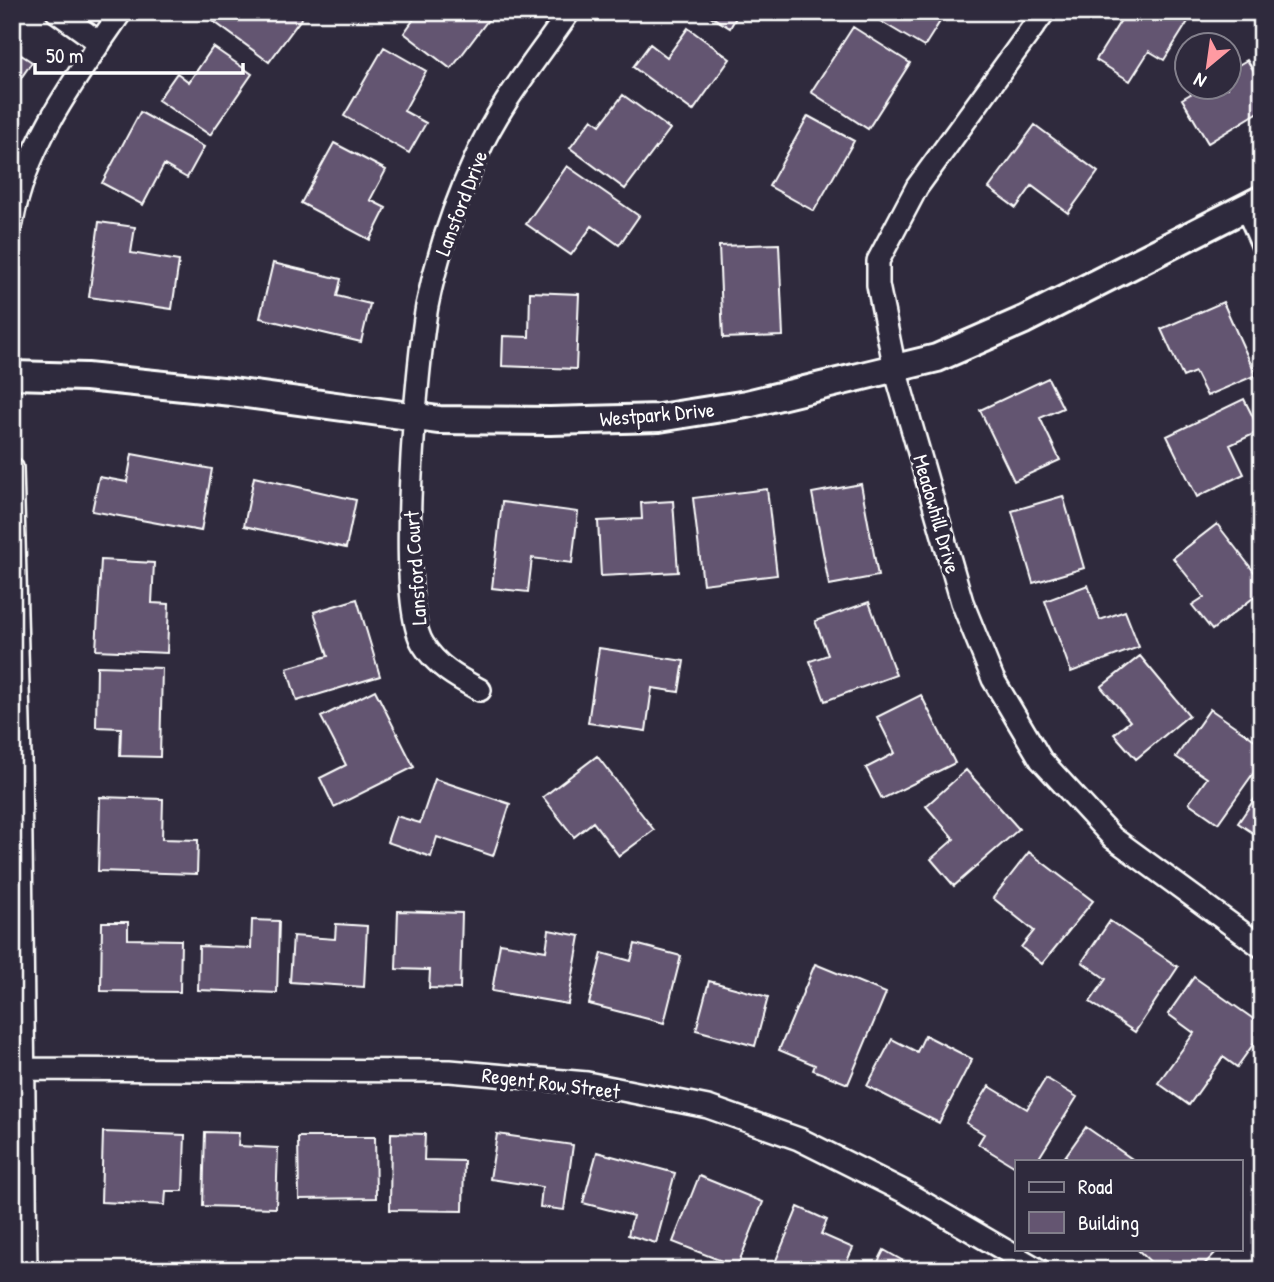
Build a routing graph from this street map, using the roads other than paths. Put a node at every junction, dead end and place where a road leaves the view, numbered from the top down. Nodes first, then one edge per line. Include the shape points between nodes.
1 (57, 12) edge
2 (121, 12) edge
3 (569, 12) edge
4 (1044, 12) edge
5 (100, 43) junction
6 (1254, 203) edge
7 (12, 223) edge
8 (1262, 244) edge
9 (895, 369) junction
10 (12, 375) edge
11 (416, 417) junction
12 (12, 468) edge
13 (480, 690) dead end
14 (16, 758) edge
15 (1262, 947) edge
16 (23, 1069) junction
17 (26, 1270) edge
18 (1039, 1270) edge

1 - 5 street
2 - 5 street
3 - 11 street, Lansford Drive via 477,153 445,238 427,306
4 - 9 street, Meadowhill Drive via 917,187 878,261 878,285
5 - 7 street via 47,125
6 - 8 street
6 - 9 street, Westpark Drive via 1024,320 937,358
9 - 11 street, Westpark Drive via 747,404 659,418 536,421
9 - 15 street, Meadowhill Drive via 962,602 993,679 1041,760 1114,838
10 - 11 street, Westpark Drive via 232,391
11 - 13 street, Lansford Court via 409,522 416,622 422,643 446,672
12 - 14 street
14 - 16 street
16 - 17 street
16 - 18 street, Regent Row Street via 450,1072 587,1083 708,1107 799,1139 905,1192

